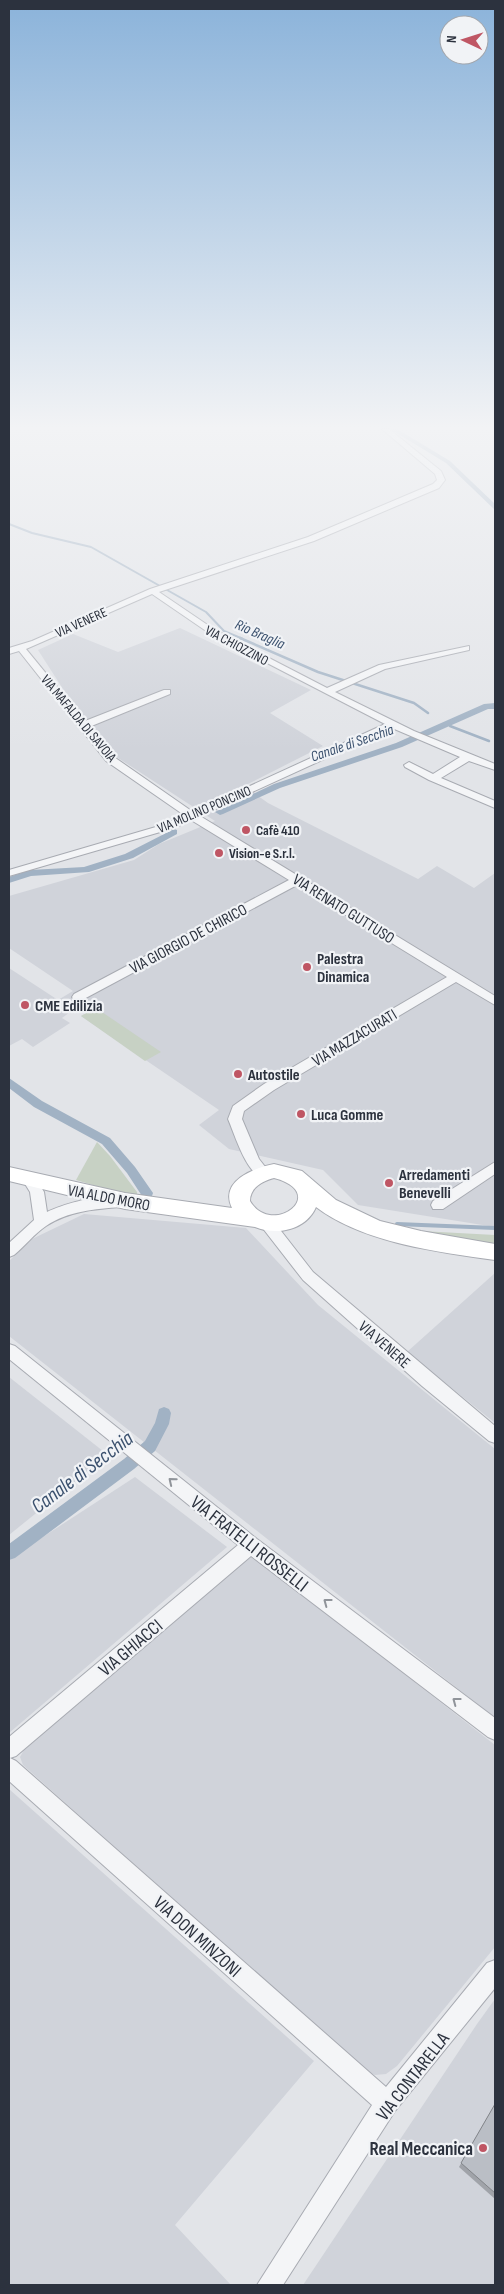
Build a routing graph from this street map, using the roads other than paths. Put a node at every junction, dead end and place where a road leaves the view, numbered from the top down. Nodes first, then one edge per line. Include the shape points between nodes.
1 (318, 536) edge
2 (158, 589) junction
3 (21, 648) junction
4 (466, 648) dead end
5 (9, 651) edge
6 (167, 692) dead end
7 (327, 692) junction
8 (392, 724) junction
9 (82, 726) junction
10 (468, 757) junction
11 (409, 765) dead end
12 (495, 767) edge
13 (433, 778) junction
14 (495, 805) edge
15 (192, 816) junction
16 (9, 873) edge
17 (298, 880) junction
18 (456, 977) junction
19 (78, 997) dead end
20 (495, 1001) edge
21 (495, 1167) edge
22 (263, 1173) junction
23 (9, 1174) edge
24 (29, 1179) junction
25 (309, 1190) junction
26 (240, 1200) junction
27 (132, 1203) junction
28 (438, 1205) dead end
29 (211, 1212) junction
30 (293, 1220) junction
31 (262, 1221) junction
32 (357, 1221) junction
33 (41, 1222) junction
34 (282, 1245) junction
35 (9, 1251) edge
36 (495, 1252) edge
37 (9, 1350) edge
38 (495, 1436) edge
39 (251, 1545) junction
40 (495, 1730) edge
41 (9, 1748) edge
42 (9, 1768) edge
43 (495, 1971) edge
44 (388, 2103) junction
45 (269, 2285) edge

1 - 2 street, VIA VENERE
2 - 3 street, VIA VENERE
2 - 7 street, VIA CHIOZZINO via 201,626
3 - 5 street, VIA VENERE
3 - 9 street, VIA MAFALDA DI SAVOIA
4 - 7 street via 404,660
6 - 9 street
7 - 8 street, VIA CHIOZZINO
8 - 10 street, VIA CHIOZZINO
8 - 15 street, VIA MOLINO PONCINO
9 - 15 street, VIA MAFALDA DI SAVOIA via 110,759
10 - 12 street, VIA CHIOZZINO
10 - 13 street
11 - 13 street
13 - 14 street
15 - 16 street, VIA MOLINO PONCINO via 170,826
15 - 17 street, VIA RENATO GUTTUSO
17 - 18 street, VIA RENATO GUTTUSO
17 - 19 street, VIA GIORGIO DE CHIRICO
18 - 20 street, VIA RENATO GUTTUSO
18 - 22 street, VIA MAZZACURATI via 269,1087 238,1109 235,1119 253,1161
21 - 28 street
22 - 25 main road via 274,1171 296,1176
22 - 26 main road via 245,1184
23 - 24 main road, VIA ALDO MORO
24 - 27 main road, VIA ALDO MORO
24 - 33 street via 38,1192
25 - 30 main road via 308,1208
25 - 32 main road via 324,1203
26 - 29 main road, VIA ALDO MORO
26 - 31 main road via 243,1208
27 - 29 main road, VIA ALDO MORO
27 - 33 street via 76,1208
29 - 31 main road, VIA ALDO MORO
30 - 31 main road
30 - 32 main road via 317,1217
30 - 34 street via 283,1235
31 - 34 street, VIA VENERE
32 - 36 main road via 403,1235
33 - 35 street
34 - 38 street, VIA VENERE via 308,1276
39 -> 37 street, VIA FRATELLI ROSSELLI
40 -> 39 street, VIA FRATELLI ROSSELLI
39 - 41 street, VIA GHIACCI
42 - 44 street, VIA DON MINZONI
43 - 44 street, VIA CONTARELLA
44 - 45 street, VIA CONTARELLA

